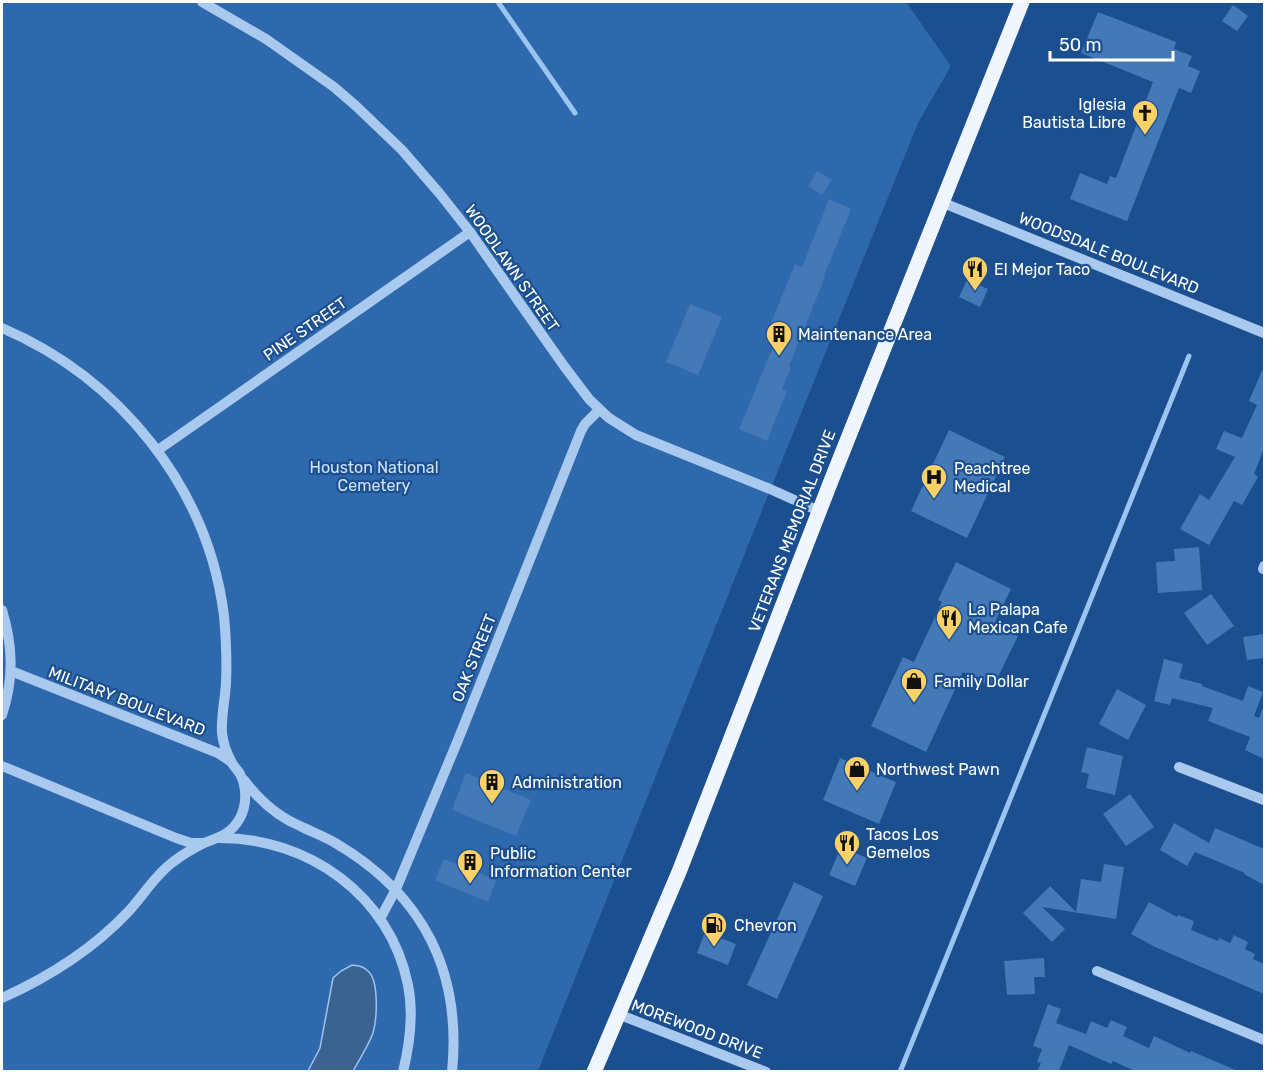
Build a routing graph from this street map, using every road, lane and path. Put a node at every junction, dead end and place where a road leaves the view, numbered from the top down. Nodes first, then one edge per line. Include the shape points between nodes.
1 (202, 2) edge
2 (1022, 2) edge
3 (941, 202) junction
4 (470, 232) junction
5 (2, 328) edge
6 (1264, 333) edge
7 (599, 410) junction
8 (158, 450) junction
9 (819, 511) junction
10 (2, 610) edge
11 (11, 671) junction
12 (2, 715) edge
13 (231, 761) junction
14 (2, 766) edge
15 (1179, 767) dead end
16 (240, 773) junction
17 (1264, 800) edge
18 (220, 838) junction
19 (206, 843) junction
20 (396, 888) junction
21 (380, 919) junction
22 (1097, 971) dead end
23 (2, 998) edge
24 (618, 1014) junction
25 (1264, 1040) edge
26 (403, 1071) edge
27 (452, 1071) edge
28 (594, 1071) edge
29 (766, 1071) edge

1 - 4 street, WOODLAWN STREET via 266,39 348,99 402,150
2 - 3 main road, VETERANS MEMORIAL DRIVE
3 - 6 street, WOODSDALE BOULEVARD
3 - 9 main road, VETERANS MEMORIAL DRIVE
4 - 7 street, WOODLAWN STREET via 575,382
4 - 8 street, PINE STREET
5 - 8 street via 54,354 83,374 111,397
7 - 9 street, WOODLAWN STREET via 636,435
7 - 20 street, OAK STREET via 581,431
8 - 13 street via 193,512 217,579 226,649 222,734
9 - 24 main road, VETERANS MEMORIAL DRIVE via 679,872
10 - 11 street
11 - 12 street
11 - 13 street, MILITARY BOULEVARD
13 - 16 street
14 - 19 street via 176,838
15 - 17 street
16 - 18 street via 245,803 232,829
16 - 20 street via 275,813 357,855
18 - 19 street
18 - 21 street via 262,842 310,859 356,890
19 - 23 street via 165,869 99,940 32,985
20 - 21 street, OAK STREET
20 - 27 street via 426,930 441,964 451,1000
21 - 26 street via 395,946 408,984 411,1029
22 - 25 street
24 - 28 main road, VETERANS MEMORIAL DRIVE
24 - 29 street, MOREWOOD DRIVE

